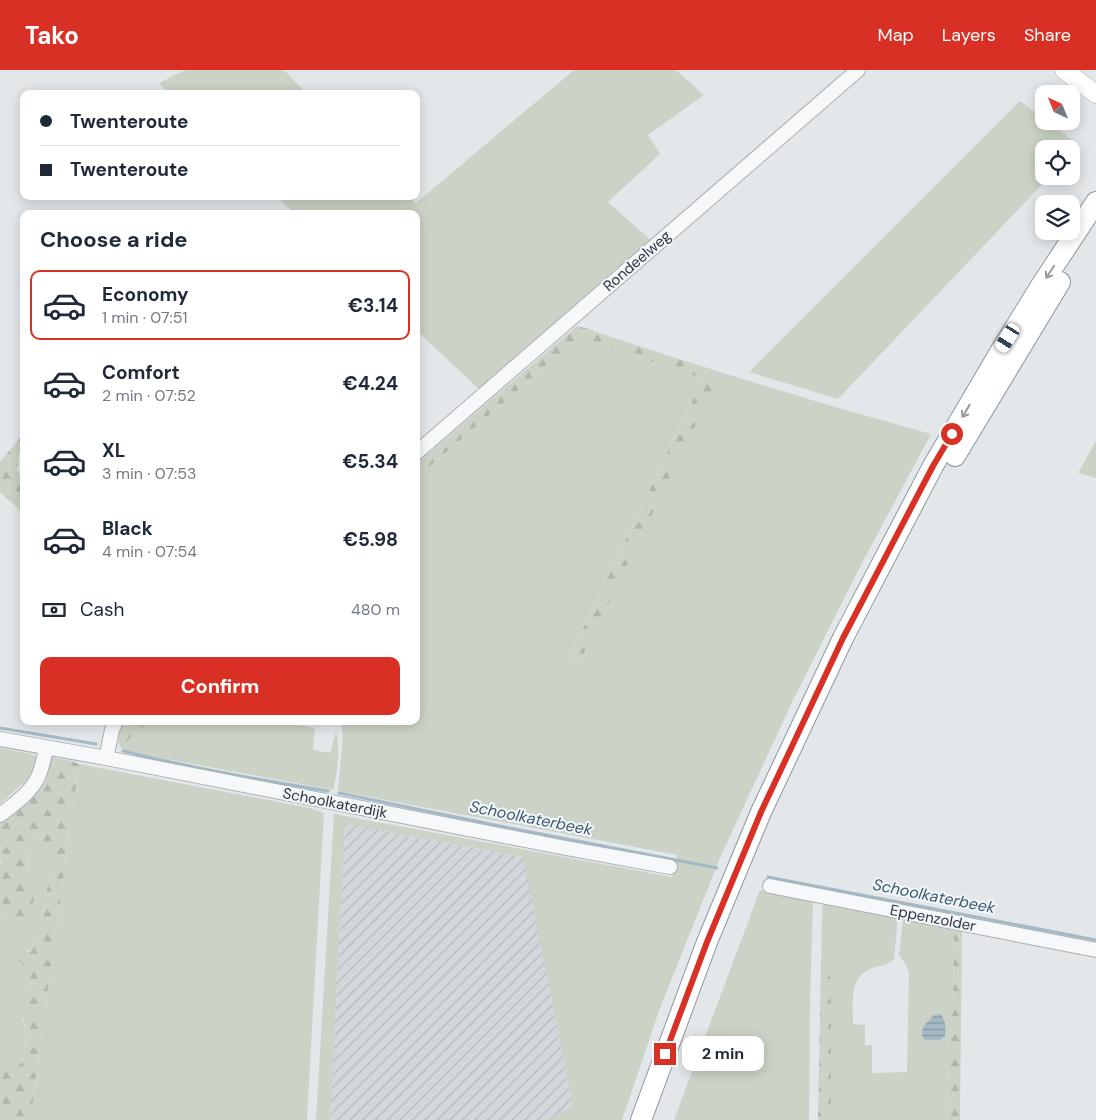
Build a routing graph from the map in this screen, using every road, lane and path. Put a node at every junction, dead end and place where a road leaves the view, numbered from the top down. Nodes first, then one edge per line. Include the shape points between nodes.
1 (858, 70) edge
2 (1064, 70) edge
3 (1096, 94) edge
4 (1096, 202) edge
5 (1096, 227) edge
6 (420, 450) edge
7 (114, 725) edge
8 (0, 739) edge
9 (46, 748) junction
10 (106, 758) junction
11 (0, 816) edge
12 (670, 867) dead end
13 (770, 886) dead end
14 (1096, 950) edge
15 (641, 1120) edge
16 (655, 1120) edge

1 - 6 street, Rondeelweg
2 - 3 main road
4 -> 15 highway via 1042,284 933,466 843,638 739,864
5 - 16 highway via 946,472 855,642 774,816 728,925
7 - 10 street
8 - 9 street, Schoolkaterdijk
9 - 10 street, Schoolkaterdijk
9 - 11 street via 37,780
10 - 12 street, Schoolkaterdijk
13 - 14 street, Eppenzolder

